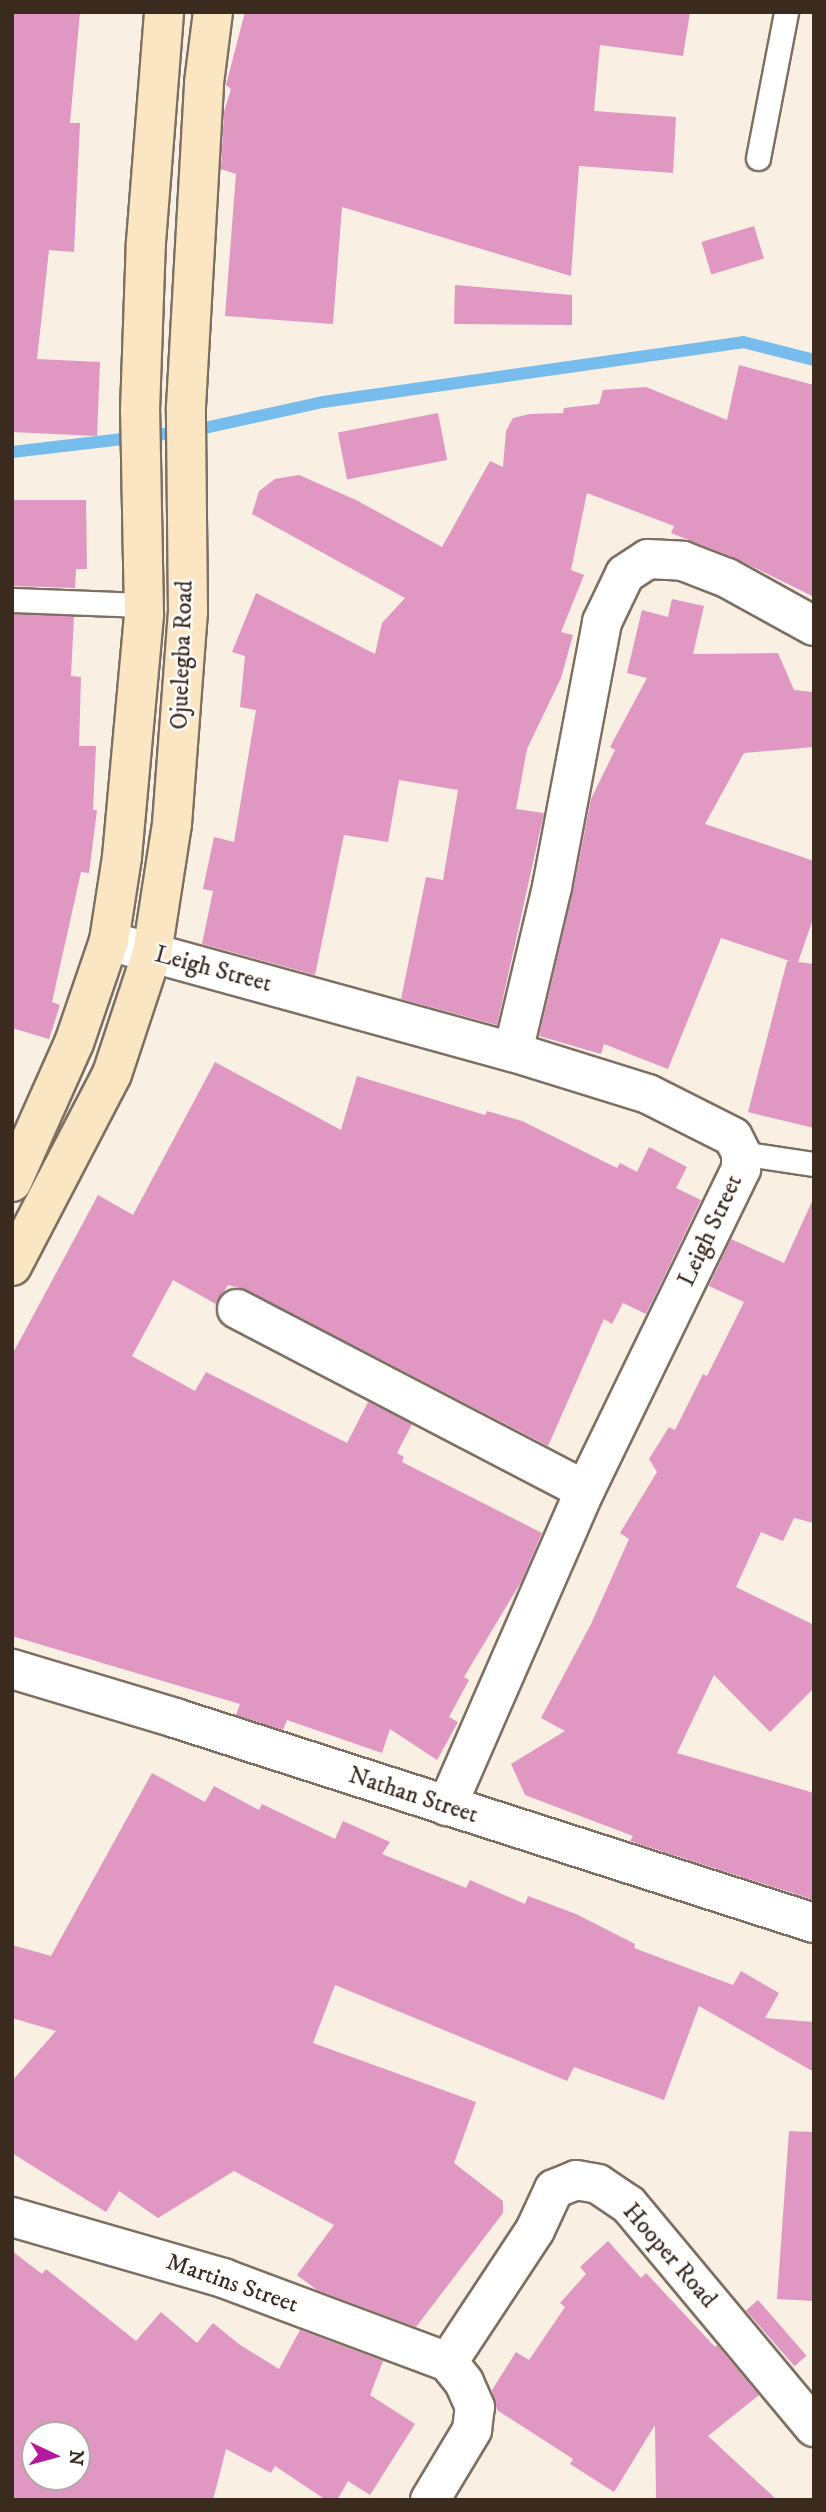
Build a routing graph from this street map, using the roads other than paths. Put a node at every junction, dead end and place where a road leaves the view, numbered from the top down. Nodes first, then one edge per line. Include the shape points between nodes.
1 (164, 12) edge
2 (212, 12) edge
3 (786, 12) edge
4 (758, 158) dead end
5 (12, 600) edge
6 (144, 605) junction
7 (814, 626) edge
8 (109, 942) junction
9 (152, 953) junction
10 (513, 1052) junction
11 (741, 1153) junction
12 (814, 1164) edge
13 (12, 1182) edge
14 (12, 1266) edge
15 (237, 1310) dead end
16 (585, 1490) junction
17 (12, 1670) edge
18 (447, 1807) junction
19 (814, 1923) edge
20 (12, 2217) edge
21 (448, 2361) junction
22 (814, 2427) edge
23 (430, 2500) edge

1 - 6 main road, Ojuelegba Road via 146,242 140,411
2 - 9 main road, Ojuelegba Road via 186,407 188,613 172,824
3 - 4 lane
5 - 6 lane
6 - 8 main road, Ojuelegba Road via 124,843
7 - 10 street via 683,561 648,559 625,574 602,622 552,887
8 - 9 street, Leigh Street
8 - 13 main road, Ojuelegba Road via 74,1044
9 - 10 street, Leigh Street
9 - 14 main road, Ojuelegba Road via 112,1074
10 - 11 street, Leigh Street via 648,1094 733,1137
11 - 12 lane
11 - 16 street, Leigh Street via 741,1169 717,1223
15 - 16 street
16 - 18 street, Leigh Street
17 - 18 street, Nathan Street
18 - 19 street, Nathan Street
20 - 21 street, Martins Street via 223,2277
21 - 22 street, Hooper Road via 536,2230 554,2189 576,2180 598,2184 629,2205
21 - 23 street via 475,2407 472,2430

